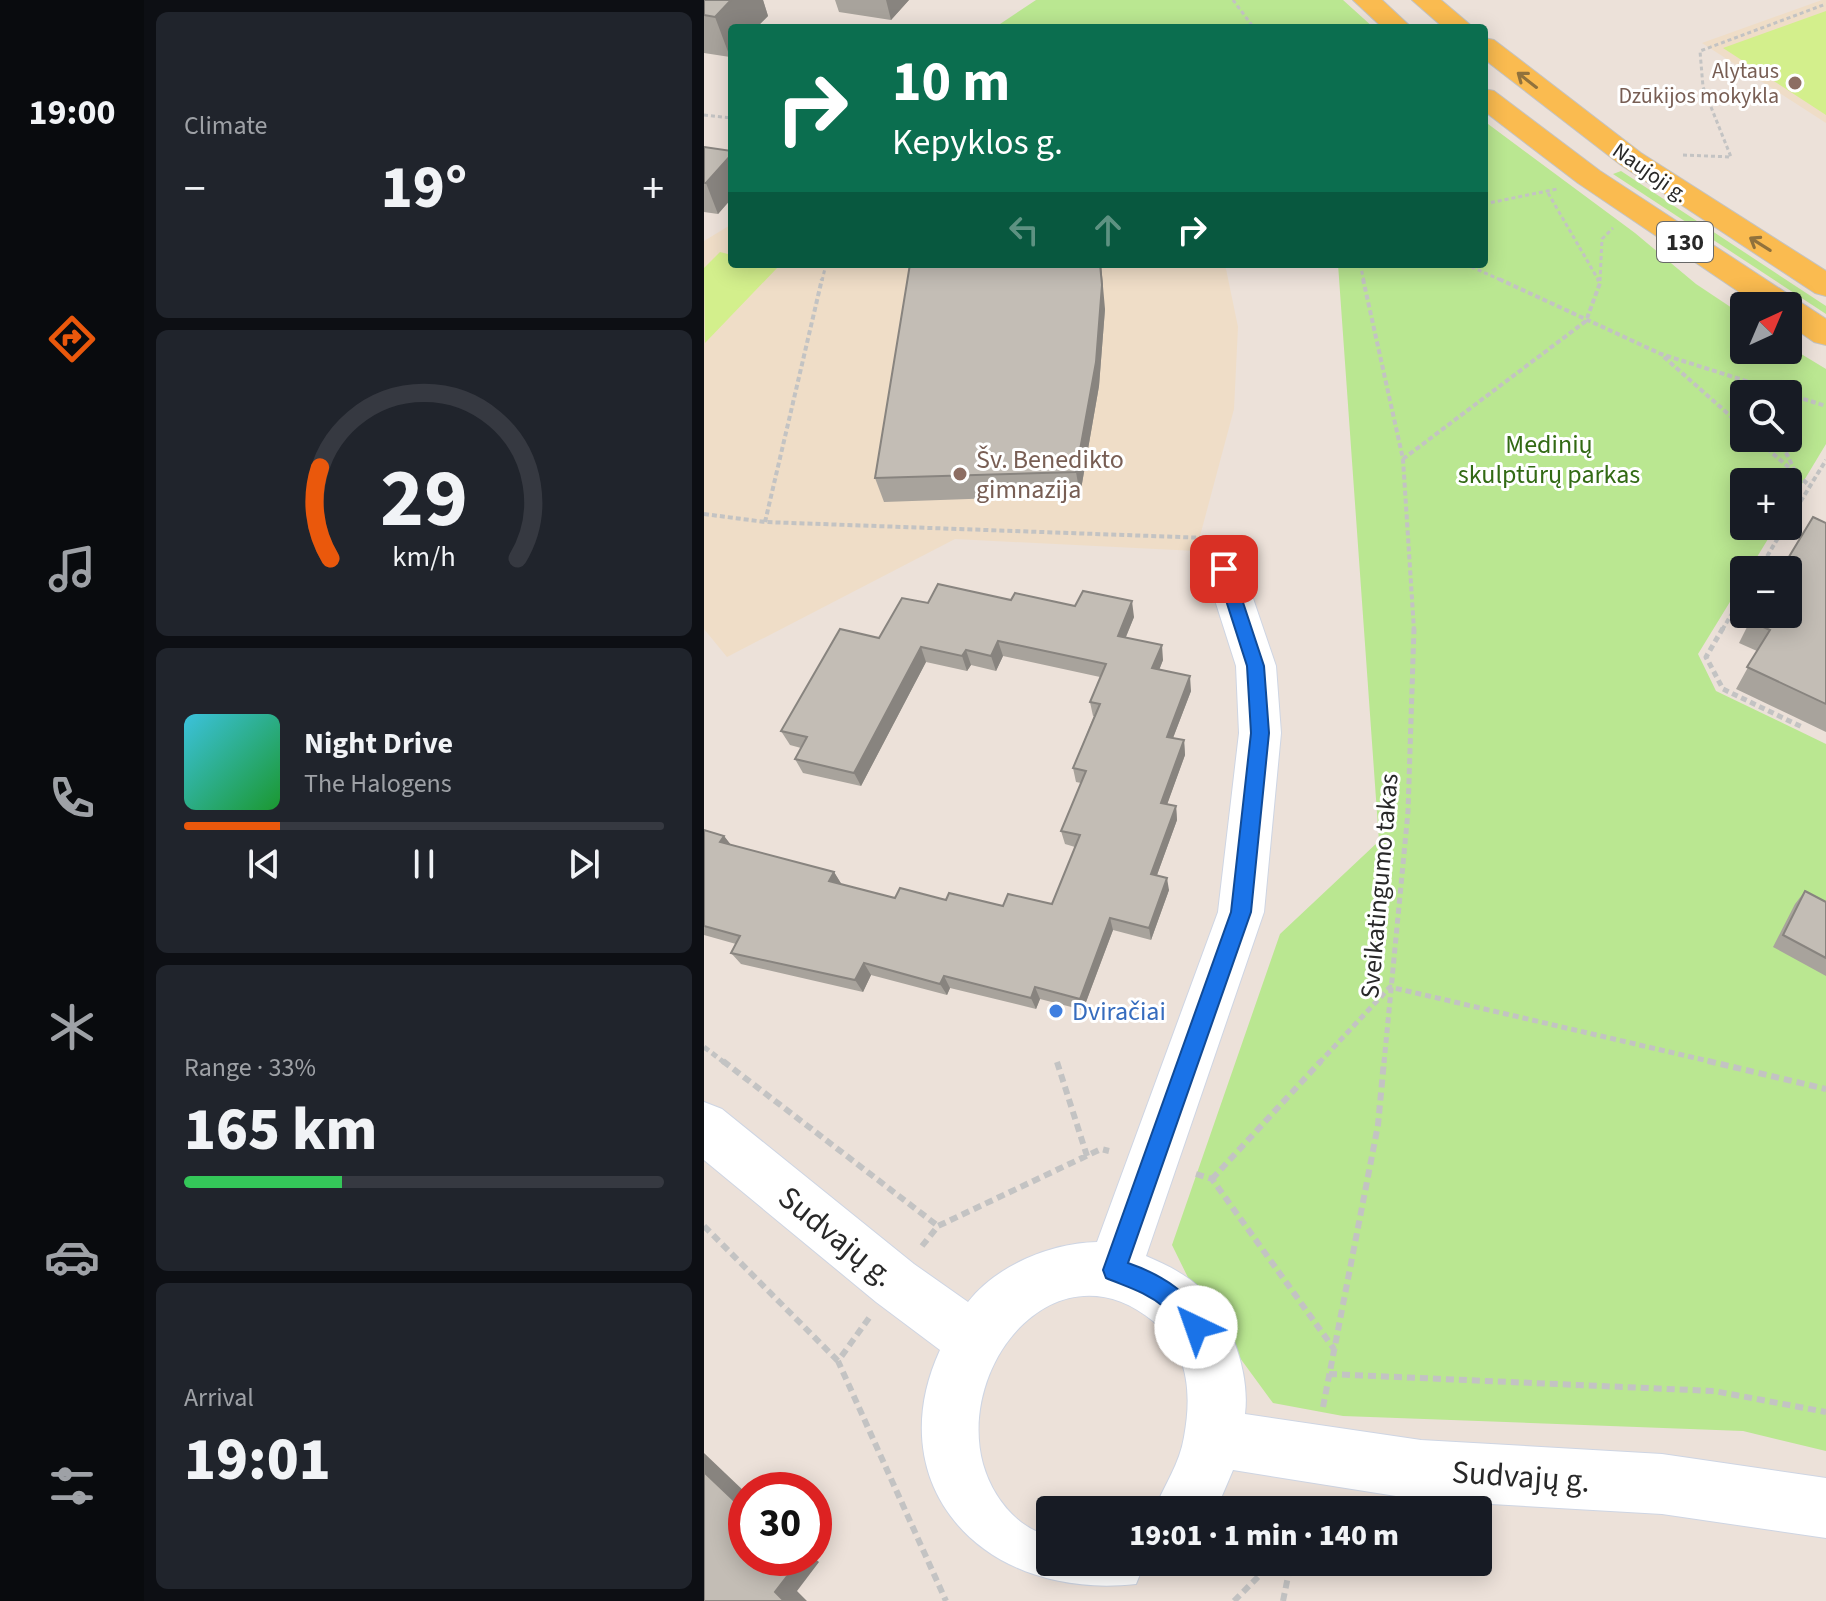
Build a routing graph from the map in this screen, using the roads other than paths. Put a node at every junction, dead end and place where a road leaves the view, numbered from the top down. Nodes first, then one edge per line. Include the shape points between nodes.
1 (1366, 0) edge
2 (1425, 0) edge
3 (1394, 24) edge
4 (1456, 24) edge
5 (1488, 49) edge
6 (1488, 100) edge
7 (1570, 114) junction
8 (1525, 130) junction
9 (1826, 286) edge
10 (1762, 292) edge
11 (1802, 318) edge
12 (1826, 334) edge
13 (1218, 553) road end
14 (704, 1127) edge
15 (1114, 1270) junction
16 (974, 1340) junction
17 (1216, 1438) junction
18 (1308, 1483) edge
19 (1193, 1496) edge
20 (1826, 1508) edge
21 (1079, 1578) edge

1 - 3 main road
2 - 4 main road
7 -> 5 main road, Naujoji g. / 130
6 - 8 main road, Naujoji g. / 130
7 - 8 main road
9 -> 7 main road, Naujoji g. / 130
8 - 10 main road, Naujoji g. / 130
11 - 12 main road
13 - 15 street via 1256,666 1260,733 1241,912
14 - 16 street, Sudvajų g. via 905,1291
15 - 16 street via 1052,1275 995,1312
15 - 17 street via 1146,1281 1174,1300 1196,1327 1212,1360 1219,1398
16 - 21 street via 956,1378 947,1421 950,1465 965,1505 991,1537 1025,1560
17 - 18 street, Sudvajų g.
17 - 19 street
18 - 20 street, Sudvajų g. via 1436,1471 1662,1484

